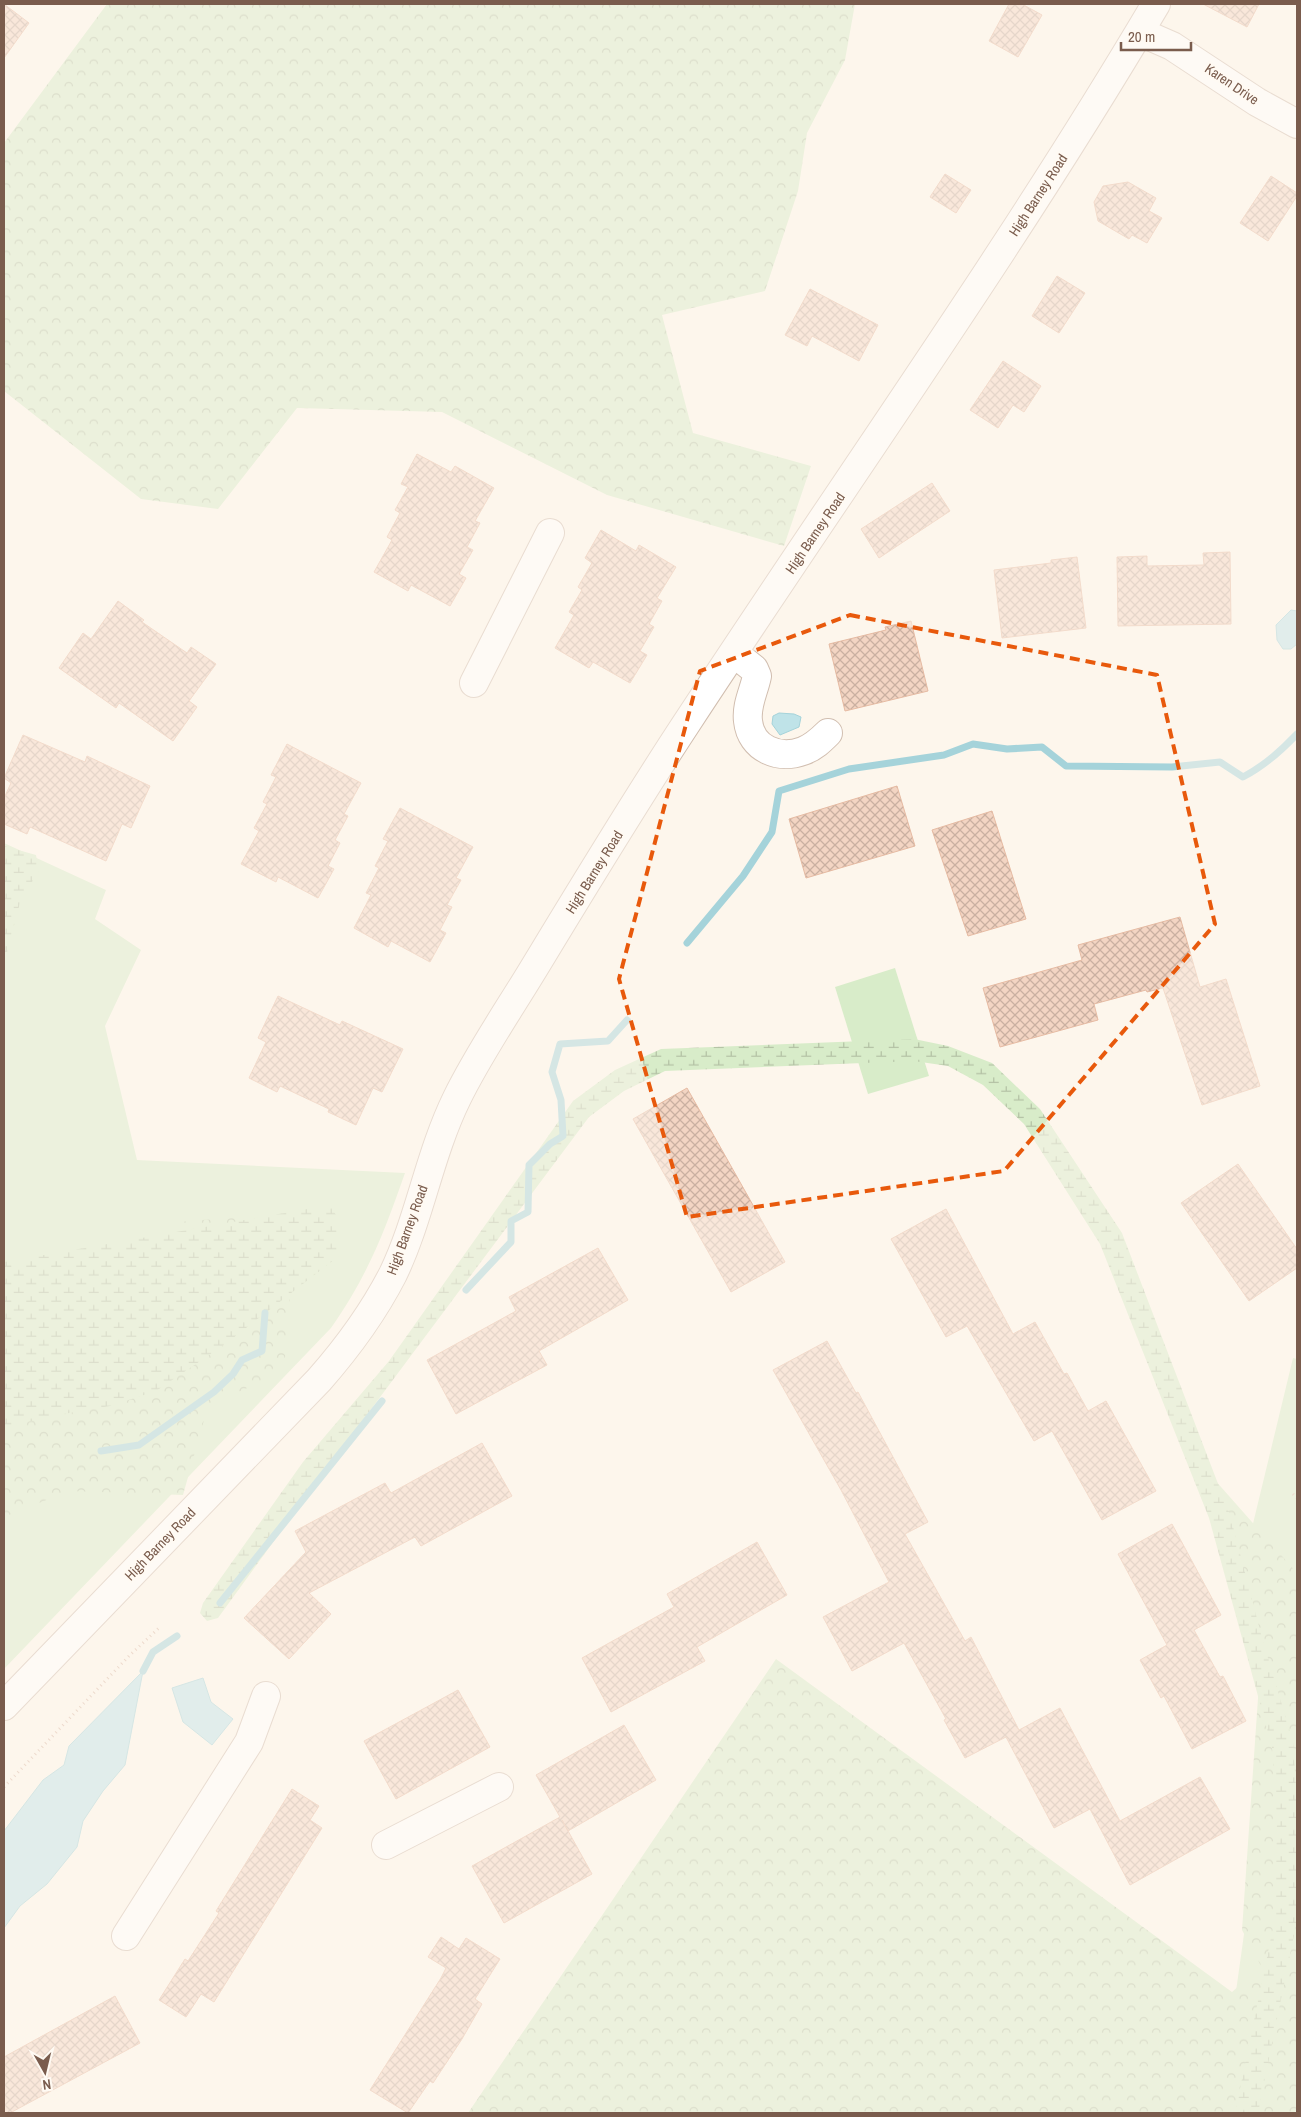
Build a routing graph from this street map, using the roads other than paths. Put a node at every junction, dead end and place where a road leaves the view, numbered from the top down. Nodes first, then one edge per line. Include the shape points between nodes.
1 (1156, 4) edge
2 (1140, 32) junction
3 (1297, 124) edge
4 (550, 534) dead end
5 (734, 653) junction
6 (474, 684) dead end
7 (828, 733) dead end
8 (266, 1696) dead end
9 (4, 1706) edge
10 (499, 1787) dead end
11 (386, 1845) dead end
12 (126, 1936) dead end

1 - 2 street, High Barney Road
2 - 3 street, Karen Drive via 1172,46 1257,102
2 - 5 street, High Barney Road via 939,349
4 - 6 street
5 - 7 street via 754,669 757,676 750,695 748,721 751,735 757,743 774,753 786,755 816,745
5 - 9 street, High Barney Road via 550,942 457,1098 433,1156 394,1272 349,1346
8 - 12 street via 249,1742
10 - 11 street

